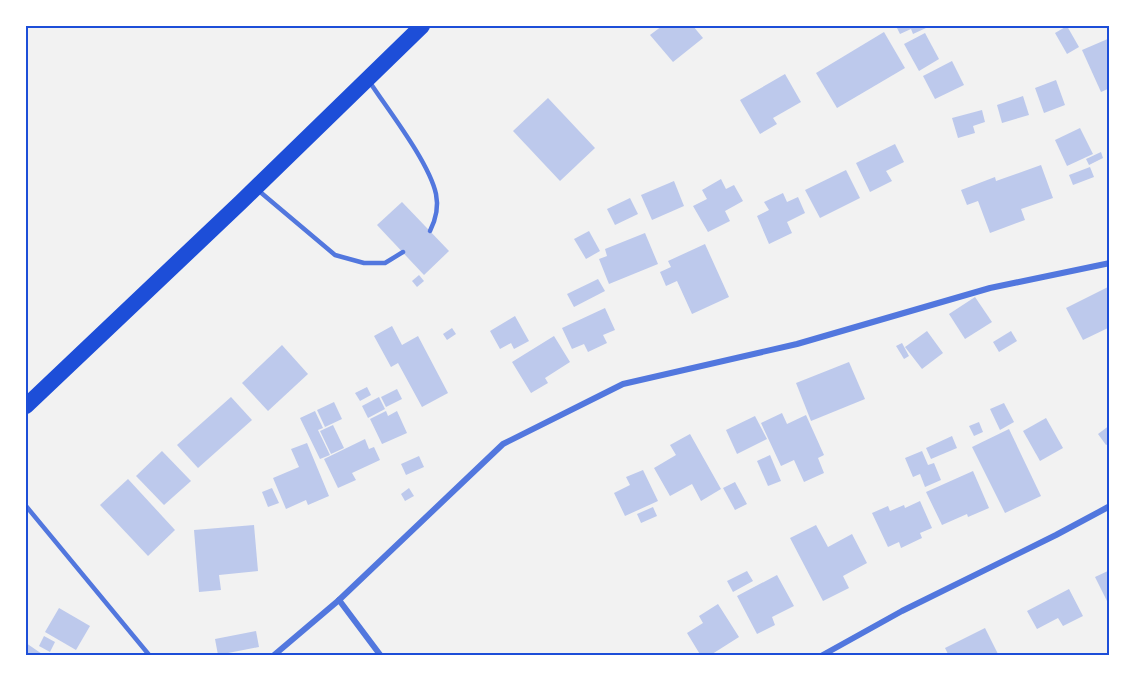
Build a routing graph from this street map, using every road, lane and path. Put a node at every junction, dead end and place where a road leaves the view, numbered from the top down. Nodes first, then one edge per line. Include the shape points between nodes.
1 (422, 26) edge
2 (368, 78) junction
3 (255, 188) junction
4 (430, 231) dead end
5 (403, 252) dead end
6 (1110, 263) edge
7 (26, 406) edge
8 (26, 506) edge
9 (1110, 506) edge
10 (339, 600) junction
11 (150, 656) edge
12 (273, 656) edge
13 (381, 656) edge
14 (821, 656) edge

1 - 2 highway
2 - 3 highway
2 - 4 lane via 423,162 436,194 437,216
3 - 5 lane via 335,255 364,263 385,263
3 - 7 highway
6 - 10 street via 990,288 797,344 623,384 502,444
8 - 11 lane
9 - 14 street via 902,610
10 - 12 street
10 - 13 street

